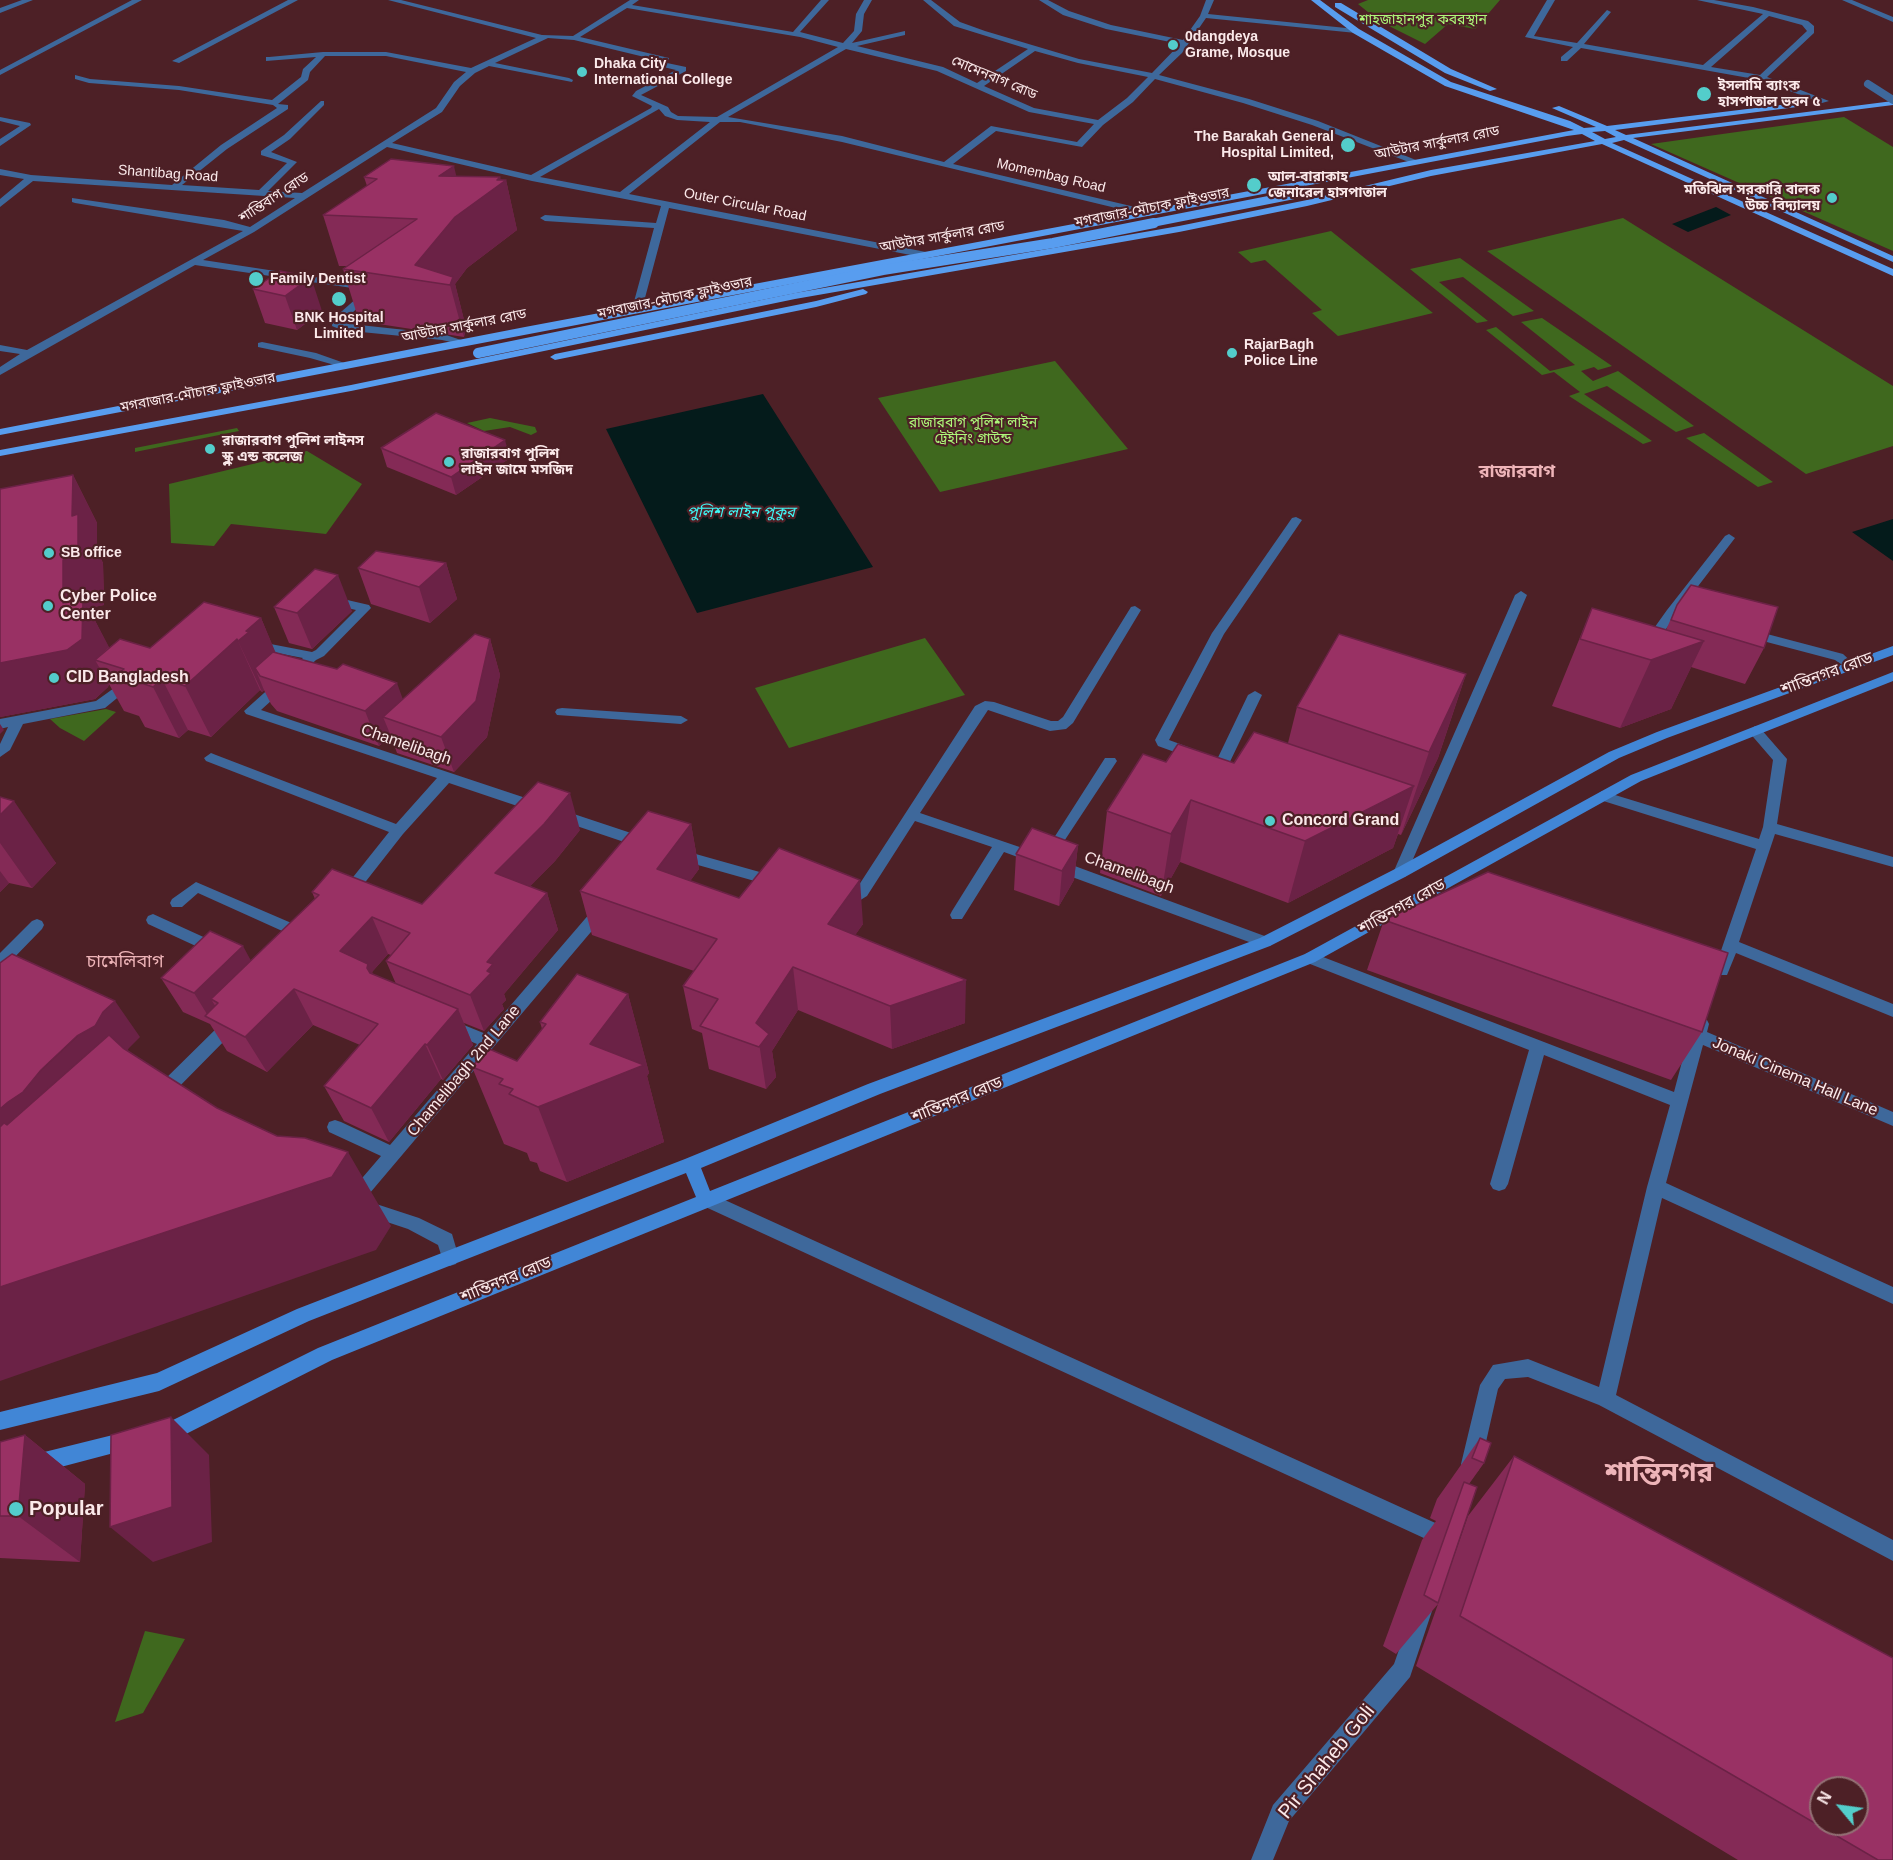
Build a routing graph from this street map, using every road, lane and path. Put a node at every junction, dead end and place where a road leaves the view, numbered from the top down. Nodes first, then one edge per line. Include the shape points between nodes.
1 (29, 0) edge
2 (138, 0) edge
3 (294, 0) edge
4 (392, 0) edge
5 (634, 0) edge
6 (825, 0) edge
7 (868, 0) edge
8 (927, 0) edge
9 (1043, 0) edge
10 (1210, 0) edge
11 (1315, 0) edge
12 (1330, 0) edge
13 (1551, 0) edge
14 (1701, 0) edge
15 (1846, 0) edge
16 (625, 6) junction
17 (0, 11) edge
18 (1607, 12) dead end
19 (1767, 13) junction
20 (1204, 16) junction
21 (1893, 20) edge
22 (1356, 31) junction
23 (902, 33) dead end
24 (800, 35) junction
25 (547, 36) junction
26 (574, 38) junction
27 (1184, 43) junction
28 (846, 46) junction
29 (1580, 46) junction
30 (1033, 49) junction
31 (323, 54) junction
32 (269, 59) dead end
33 (1564, 59) dead end
34 (176, 61) dead end
35 (489, 64) junction
36 (1706, 67) junction
37 (472, 71) junction
38 (0, 73) edge
39 (1153, 76) junction
40 (78, 77) dead end
41 (1762, 78) junction
42 (569, 80) dead end
43 (1868, 84) dead end
44 (978, 86) junction
45 (1893, 93) edge
46 (1521, 98) dead end
47 (1825, 101) junction
48 (1893, 102) edge
49 (274, 103) junction
50 (321, 103) dead end
51 (1542, 104) dead end
52 (657, 105) junction
53 (0, 119) edge
54 (717, 120) junction
55 (1100, 123) junction
56 (1605, 127) junction
57 (1583, 130) junction
58 (1624, 138) junction
59 (1603, 142) junction
60 (0, 143) edge
61 (384, 144) junction
62 (1417, 162) junction
63 (946, 165) junction
64 (0, 172) edge
65 (1353, 175) junction
66 (31, 178) junction
67 (532, 178) junction
68 (173, 188) junction
69 (260, 194) junction
70 (622, 195) junction
71 (302, 196) junction
72 (75, 200) dead end
73 (666, 203) junction
74 (0, 204) edge
75 (1149, 213) junction
76 (545, 218) dead end
77 (659, 226) junction
78 (251, 230) junction
79 (926, 255) junction
80 (1893, 259) edge
81 (194, 262) junction
82 (939, 271) junction
83 (1893, 273) edge
84 (914, 275) junction
85 (637, 309) junction
86 (460, 343) junction
87 (262, 345) dead end
88 (0, 348) edge
89 (432, 348) junction
90 (29, 353) junction
91 (345, 365) junction
92 (0, 372) edge
93 (0, 432) edge
94 (0, 437) edge
95 (0, 447) edge
96 (0, 453) edge
97 (0, 460) edge
98 (1296, 520) dead end
99 (1728, 538) dead end
100 (1521, 595) dead end
101 (321, 597) edge
102 (1135, 610) dead end
103 (1671, 613) junction
104 (1704, 622) edge
105 (1738, 631) edge
106 (239, 642) edge
107 (1893, 650) edge
108 (1644, 651) edge
109 (312, 657) junction
110 (1850, 666) junction
111 (138, 673) edge
112 (1893, 676) edge
113 (1256, 695) dead end
114 (561, 712) dead end
115 (18, 720) junction
116 (681, 720) dead end
117 (0, 724) edge
118 (1755, 731) junction
119 (0, 752) edge
120 (211, 758) dead end
121 (1110, 761) dead end
122 (1222, 763) junction
123 (445, 778) junction
124 (1226, 781) edge
125 (1602, 796) junction
126 (911, 815) junction
127 (1770, 827) junction
128 (398, 830) junction
129 (1001, 845) junction
130 (1764, 846) junction
131 (1046, 862) junction
132 (1893, 862) edge
133 (1400, 873) junction
134 (787, 885) edge
135 (832, 897) edge
136 (609, 900) edge
137 (177, 903) dead end
138 (334, 910) edge
139 (957, 915) dead end
140 (153, 920) dead end
141 (37, 925) dead end
142 (1265, 942) junction
143 (1731, 945) junction
144 (226, 953) edge
145 (298, 953) edge
146 (1310, 958) junction
147 (0, 963) edge
148 (1716, 985) edge
149 (1709, 1005) edge
150 (244, 1011) edge
151 (1893, 1011) edge
152 (436, 1020) edge
153 (1697, 1035) junction
154 (489, 1042) junction
155 (1538, 1047) junction
156 (160, 1101) edge
157 (1679, 1101) junction
158 (1893, 1119) edge
159 (335, 1127) edge
160 (393, 1154) junction
161 (691, 1164) junction
162 (1499, 1184) dead end
163 (1656, 1187) junction
164 (705, 1199) junction
165 (333, 1202) edge
166 (351, 1203) junction
167 (450, 1258) junction
168 (1893, 1296) edge
169 (1606, 1399) junction
170 (0, 1421) edge
171 (0, 1473) edge
172 (1467, 1482) edge
173 (1454, 1516) edge
174 (1446, 1538) junction
175 (1893, 1551) edge
176 (1439, 1560) edge
177 (1428, 1593) edge
178 (1262, 1860) edge

1 - 17 street
2 - 38 street
3 - 34 street
4 - 25 street
5 - 16 street
6 - 24 street via 796,32
7 - 28 street via 860,14 858,31
8 - 30 street via 957,24
9 - 27 street via 1066,13 1109,27
10 - 20 street
11 - 22 main road
12 - 46 main road via 1449,71
13 - 29 street via 1529,37
14 - 19 street
15 - 21 street
16 - 24 street, মোমেনবাগ রোড
16 - 26 street
18 - 29 street
19 - 36 street
19 - 41 street via 1805,22 1811,31
20 - 22 street
20 - 27 street
22 - 57 main road via 1448,84
23 - 28 street
24 - 28 street, মোমেনবাগ রোড
25 - 26 street
25 - 35 street, শান্তিবাগ রোড
26 - 52 street via 666,60 662,64 683,69 636,96
27 - 39 street
28 - 44 street, মোমেনবাগ রোড via 940,69
28 - 54 street
29 - 33 street
29 - 36 street
30 - 39 street
30 - 44 street
31 - 32 street
31 - 37 street via 387,54
31 - 49 street via 306,71 305,78
35 - 37 street, শান্তিবাগ রোড
35 - 42 street
36 - 41 street
37 - 61 street, শান্তিবাগ রোড via 457,84 439,110
39 - 55 street via 1131,100
39 - 62 street via 1315,123
40 - 49 street
41 - 47 street
43 - 48 street, bridge
44 - 55 street, মোমেনবাগ রোড via 1032,110
45 - 47 main road, আউটার সার্কুলার রোড
47 - 56 main road, আউটার সার্কুলার রোড
48 - 58 main road, আউটার সার্কুলার রোড
49 - 68 street via 285,107 224,147
50 - 69 street via 287,137 264,153 293,162
51 - 56 main road
52 - 54 street via 677,118
52 - 67 street
53 - 60 street via 27,125
54 - 63 street via 740,120 842,139
54 - 70 street
55 - 63 street via 1079,145 994,128
56 - 57 main road, আউটার সার্কুলার রোড
56 - 58 main road
57 - 59 main road
57 - 62 main road, আউটার সার্কুলার রোড
58 - 59 main road, আউটার সার্কুলার রোড
58 - 80 main road
59 - 82 main road, আউটার সার্কুলার রোড via 1431,173 1179,229
59 - 83 main road
61 - 67 street
61 - 71 street, শান্তিবাগ রোড
62 - 65 main road, আউটার সার্কুলার রোড
63 - 75 street, Momembag Road
64 - 66 street, Shantibag Road
65 - 75 main road, আউটার সার্কুলার রোড
65 - 95 main road, মগবাজার-মৌচাক ফ্লাইওভার, bridge via 1330,186 1294,195 1053,243 883,270 346,381
66 - 68 street, Shantibag Road
66 - 74 street
67 - 70 street
68 - 69 street, Shantibag Road
69 - 71 street, Shantibag Road
70 - 73 street
71 - 78 street, শান্তিবাগ রোড
72 - 78 street
73 - 77 street, Outer Circular Road
73 - 79 street, Outer Circular Road
75 - 79 main road, আউটার সার্কুলার রোড
76 - 77 street
77 - 85 street, Outer Circular Road
78 - 81 street, শান্তিবাগ রোড
79 - 82 main road
79 - 85 main road, আউটার সার্কুলার রোড
81 - 86 street via 371,288 336,324 443,337
81 - 90 street, শান্তিবাগ রোড
82 - 84 main road, মগবাজার-মৌচাক ফ্লাইওভার
84 - 96 main road, মগবাজার-মৌচাক ফ্লাইওভার via 726,309 351,388
84 - 97 main road, আউটার সার্কুলার রোড via 816,304 447,379
85 - 86 main road, আউটার সার্কুলার রোড
86 - 89 main road, আউটার সার্কুলার রোড
87 - 91 street
88 - 90 street
89 - 91 main road, আউটার সার্কুলার রোড
89 - 94 main road via 381,364
90 - 92 street, শান্তিবাগ রোড
91 - 93 main road, আউটার সার্কুলার রোড
98 - 122 street via 1218,633 1161,740 1168,746
99 - 103 street
100 - 133 street via 1474,685 1404,844
101 - 109 street via 365,608
102 - 126 street via 1068,720 1061,726 1050,726 985,705
103 - 104 street
103 - 108 street
105 - 110 street via 1839,657
106 - 109 street
107 - 110 main road, শান্তিনগর রোড
109 - 123 street, Chamelibagh via 251,711 387,751
110 - 133 main road, শান্তিনগর রোড via 1614,755
111 - 115 street via 100,705
112 - 118 main road, শান্তিনগর রোড
113 - 122 street
114 - 116 street
115 - 117 street
115 - 119 street
118 - 125 main road, শান্তিনগর রোড via 1636,778
118 - 127 street via 1780,759
120 - 128 street
121 - 131 street
122 - 124 street via 1218,777
123 - 128 street
123 - 134 street, Chamelibagh via 655,851
125 - 130 street
125 - 146 main road, শান্তিনগর রোড
126 - 129 street, Chamelibagh
126 - 135 street via 862,892 843,901
127 - 130 street
127 - 132 street
128 - 138 street
129 - 131 street, Chamelibagh
129 - 139 street
130 - 143 street
131 - 142 street, Chamelibagh
133 - 142 main road, শান্তিনগর রোড
136 - 154 street, Chamelibagh 2nd Lane
137 - 145 street via 196,887 315,933
140 - 144 street
141 - 147 street
142 - 161 main road, শান্তিনগর রোড via 874,1089
143 - 148 street
143 - 151 street
146 - 155 street
146 - 164 main road, শান্তিনগর রোড
149 - 153 street
150 - 156 street
152 - 154 street
153 - 157 street
153 - 158 street, Jonaki Cinema Hall Lane
154 - 160 street, Chamelibagh 2nd Lane
155 - 157 street
155 - 162 street
157 - 163 street
159 - 160 street
160 - 166 street, Chamelibagh 2nd Lane
161 - 164 main road
161 - 167 main road, শান্তিনগর রোড
163 - 168 street
163 - 169 street
164 - 171 main road, শান্তিনগর রোড via 325,1354 172,1430
164 - 174 street
165 - 166 street
166 - 167 street via 413,1223 446,1240
167 - 170 main road, শান্তিনগর রোড via 303,1315 159,1382
169 - 172 street via 1528,1368 1500,1371 1489,1385
169 - 175 street
173 - 174 street
174 - 176 street
177 - 178 street, Pir Shaheb Goli via 1403,1670 1281,1814

